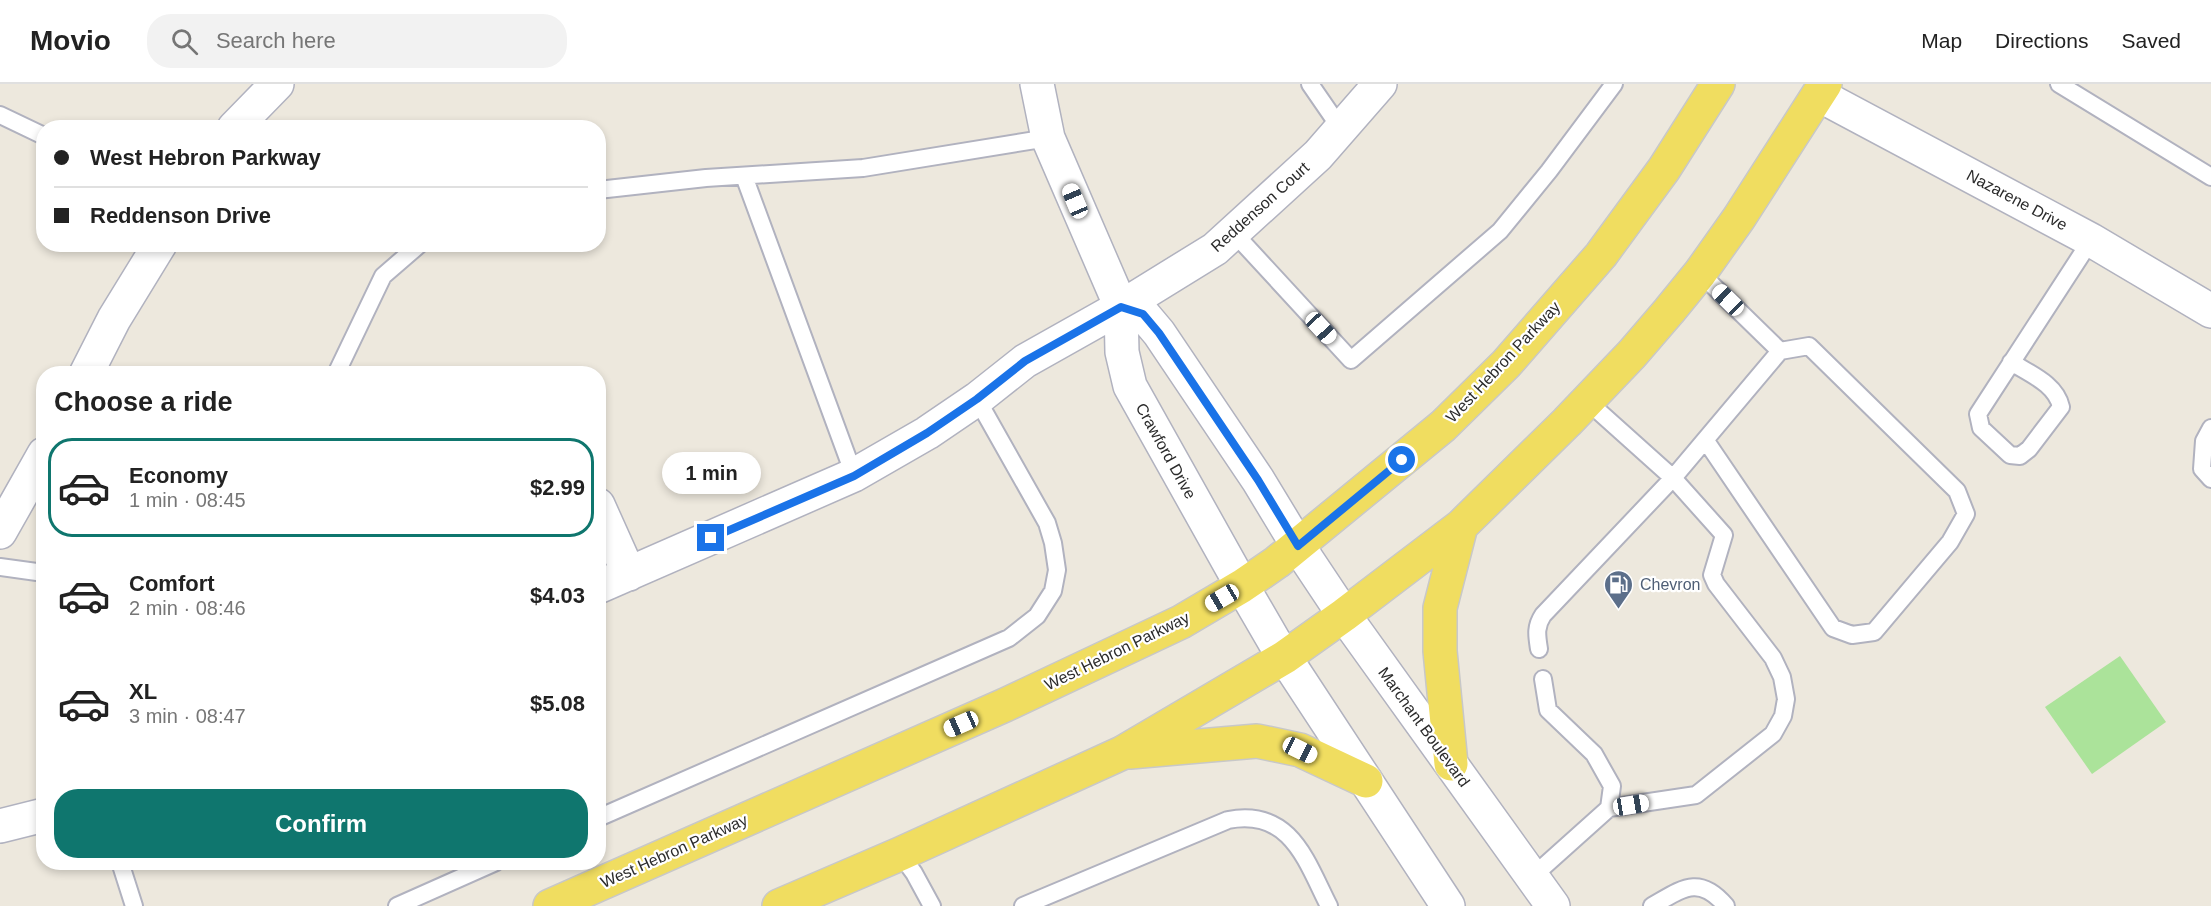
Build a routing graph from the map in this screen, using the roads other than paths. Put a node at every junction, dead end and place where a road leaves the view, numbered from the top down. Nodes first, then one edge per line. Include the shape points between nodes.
1 (277, 84) edge
2 (1037, 84) edge
3 (1310, 84) edge
4 (1380, 84) edge
5 (1614, 84) edge
6 (1718, 84) edge
7 (2059, 84) edge
8 (1822, 89) edge
9 (0, 115) edge
10 (242, 120) edge
11 (1341, 129) junction
12 (36, 132) edge
13 (1048, 138) junction
14 (744, 176) junction
15 (2211, 177) edge
16 (606, 189) edge
17 (1233, 232) junction
18 (2091, 240) junction
19 (155, 252) edge
20 (411, 252) edge
21 (1700, 273) junction
22 (1121, 307) junction
23 (2211, 311) edge
24 (1780, 351) junction
25 (2011, 362) junction
26 (90, 366) edge
27 (340, 366) edge
28 (977, 399) junction
29 (1586, 400) junction
30 (2211, 429) edge
31 (1706, 441) junction
32 (36, 468) edge
33 (854, 476) junction
34 (1673, 478) junction
35 (2211, 479) edge
36 (606, 523) edge
37 (1461, 526) junction
38 (0, 532) edge
39 (1298, 546) junction
40 (0, 567) edge
41 (36, 572) edge
42 (629, 574) junction
43 (606, 584) edge
44 (1242, 586) junction
45 (1344, 615) junction
46 (1539, 649) dead end
47 (1285, 657) junction
48 (1543, 680) dead end
49 (1122, 753) junction
50 (1451, 764) junction
51 (1366, 781) junction
52 (1609, 808) junction
53 (606, 814) edge
54 (36, 817) edge
55 (0, 826) edge
56 (900, 854) junction
57 (123, 870) edge
58 (478, 870) edge
59 (1532, 877) junction
60 (134, 906) edge
61 (397, 906) edge
62 (550, 906) edge
63 (779, 906) edge
64 (932, 906) edge
65 (1023, 906) edge
66 (1329, 906) edge
67 (1448, 906) edge
68 (1553, 906) edge
69 (1652, 906) edge
70 (1726, 906) edge

1 - 10 street
2 - 13 street, Crawford Drive
3 - 11 lane
4 - 11 street, Reddenson Court
5 - 17 lane via 1500,231 1351,360
6 - 39 main road, West Hebron Parkway via 1664,170 1600,255 1506,364 1443,426
7 - 15 lane
8 - 18 street, Nazarene Drive
8 - 21 main road
9 - 12 lane
11 - 17 street, Reddenson Court
13 - 14 lane via 863,168
13 - 22 street, Crawford Drive
14 - 16 lane
14 - 33 lane
17 - 22 street, Reddenson Court via 1215,249
18 - 23 street, Nazarene Drive
18 - 25 lane
19 - 26 street
20 - 27 lane via 383,276
21 - 24 lane
21 - 29 main road via 1632,354
22 - 28 street, Reddenson Court via 1025,361
22 - 39 street via 1143,314 1159,333
22 - 44 street, Crawford Drive via 1122,352 1130,386
24 - 31 lane
24 - 31 lane via 1809,346 1957,490 1966,514 1950,542 1874,632 1852,635 1833,628
25 - 25 lane via 1978,414 1981,428 2010,455 2020,456 2061,407 2059,396 2050,387
28 - 33 street, Reddenson Court
28 - 53 lane via 1047,523 1053,543 1057,570 1053,591 1037,616 1009,638
29 - 34 lane
29 - 37 main road
30 - 35 lane via 2204,441 2202,469
31 - 34 lane
32 - 38 street
33 - 42 street, Reddenson Court
34 - 46 lane via 1543,615 1537,630
34 - 52 lane via 1725,535 1712,575 1725,598 1773,658 1786,699 1783,716 1773,734 1696,795
36 - 42 street
37 - 45 main road
37 - 50 main road via 1440,608 1440,651
39 - 44 main road, West Hebron Parkway
39 - 45 street, Marchant Boulevard
40 - 41 lane
42 - 43 street, Reddenson Court
44 - 47 street
44 - 62 main road, West Hebron Parkway via 1181,621 1005,705
45 - 47 main road
45 - 50 street, Marchant Boulevard
47 - 49 main road
47 - 51 street
48 - 52 lane via 1548,710 1594,754 1612,786
49 - 51 main road via 1257,741 1300,750
49 - 56 main road
50 - 59 street, Marchant Boulevard
51 - 67 street
52 - 59 lane
54 - 55 street
56 - 63 main road
56 - 64 lane
57 - 60 lane
58 - 61 lane
59 - 68 street, Marchant Boulevard
65 - 66 lane via 1243,817 1274,825 1292,838
69 - 70 lane via 1686,887 1701,887 1715,893

